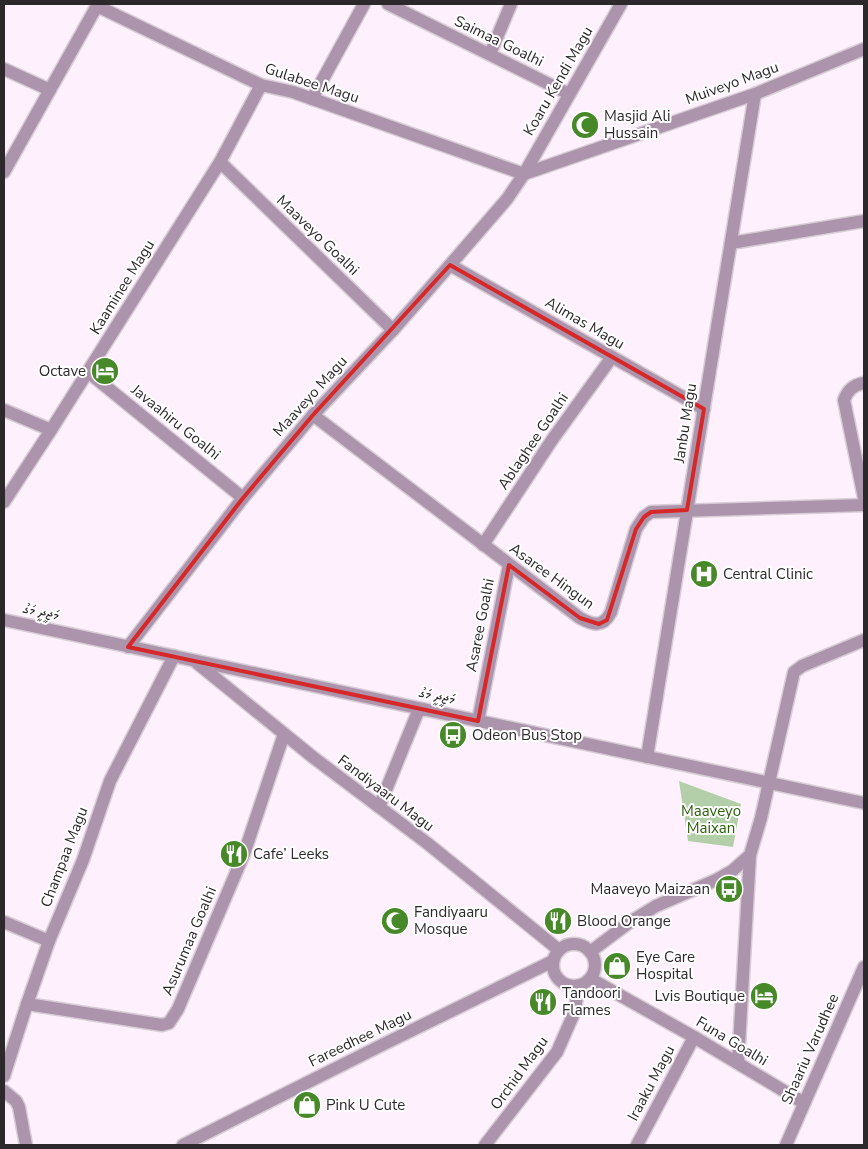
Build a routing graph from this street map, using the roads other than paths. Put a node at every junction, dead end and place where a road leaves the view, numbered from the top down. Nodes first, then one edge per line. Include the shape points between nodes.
1 (364, 4) edge
2 (388, 4) edge
3 (511, 4) edge
4 (621, 4) edge
5 (98, 5) edge
6 (864, 49) edge
7 (490, 54) junction
8 (4, 69) edge
9 (261, 85) junction
10 (50, 90) junction
11 (569, 94) junction
12 (755, 94) junction
13 (312, 99) junction
14 (220, 162) junction
15 (4, 172) edge
16 (524, 174) junction
17 (864, 221) edge
18 (731, 243) junction
19 (450, 265) junction
20 (393, 330) junction
21 (612, 357) junction
22 (88, 372) junction
23 (864, 383) edge
24 (704, 409) junction
25 (4, 410) edge
26 (313, 415) junction
27 (51, 430) junction
28 (243, 498) junction
29 (864, 498) edge
30 (4, 502) edge
31 (864, 505) edge
32 (687, 510) junction
33 (483, 545) junction
34 (509, 565) junction
35 (4, 620) edge
36 (864, 640) edge
37 (128, 647) junction
38 (174, 656) junction
39 (194, 661) junction
40 (419, 709) junction
41 (478, 721) junction
42 (284, 734) junction
43 (595, 752) dead end
44 (646, 757) junction
45 (768, 783) junction
46 (864, 803) edge
47 (379, 807) junction
48 (750, 855) junction
49 (4, 922) edge
50 (49, 941) junction
51 (590, 952) junction
52 (556, 956) junction
53 (863, 971) edge
54 (591, 979) junction
55 (578, 986) junction
56 (26, 1004) junction
57 (694, 1036) junction
58 (738, 1063) junction
59 (4, 1076) edge
60 (4, 1091) edge
61 (804, 1103) junction
62 (26, 1145) edge
63 (183, 1145) edge
64 (485, 1145) edge
65 (637, 1145) edge
66 (786, 1145) edge

1 - 13 street
2 - 7 street, Saimaa Goalhi
3 - 7 street
4 - 11 street, Koaru Kendi Magu
5 - 9 street, Gulabee Magu
5 - 10 street
6 - 12 street, Muiveyo Magu
7 - 11 street, Saimaa Goalhi
8 - 10 street
9 - 13 street, Gulabee Magu
9 - 14 street, Kaaminee Magu
10 - 15 street
11 - 16 street, Koaru Kendi Magu
12 - 16 street, Muiveyo Magu
12 - 18 street, Janbu Magu
13 - 16 street, Gulabee Magu
14 - 20 street, Maaveyo Goalhi
14 - 22 street, Kaaminee Magu
16 - 19 street, Maaveyo Magu via 507,199
17 - 18 street
18 - 24 street, Janbu Magu
19 - 20 street, Maaveyo Magu
19 - 21 street, Alimas Magu
20 - 26 street, Maaveyo Magu
21 - 24 street, Alimas Magu
21 - 33 street, Ablaghee Goalhi via 552,440
22 - 27 street, Kaaminee Magu
22 - 28 street, Javaahiru Goalhi
23 - 29 street via 851,388 844,400
24 - 32 street, Janbu Magu
25 - 27 street
26 - 28 street, Maaveyo Magu
26 - 33 street, Asaree Hingun
27 - 30 street, Kaaminee Magu
28 - 37 street, Maaveyo Magu
31 - 32 street, Asaree Hingun
32 - 34 street, Asaree Hingun via 651,512 644,517 636,529 611,612 607,620 599,624 580,618
32 - 44 street, Janbu Magu
33 - 34 street, Asaree Hingun
34 - 41 street, Asaree Goalhi
35 - 37 street, މަޖީދީ މަގު
36 - 45 street via 794,672
37 - 38 street, މަޖީދީ މަގު
38 - 39 street, މަޖީދީ މަގު
38 - 50 street, Champaa Magu via 110,781 83,860
39 - 40 street, މަޖީދީ މަގު
39 - 42 street, Fandiyaaru Magu
40 - 41 street, މަޖީދީ މަގު
40 - 43 street
40 - 47 street
41 - 44 street, މަޖީދީ މަގު
42 - 47 street, Fandiyaaru Magu
42 - 56 street, Asurumaa Goalhi via 244,854 178,1009 169,1023 162,1025
44 - 45 street, މަޖީދީ މަގު
45 - 46 street, މަޖީދީ މަގު
45 - 48 street
47 - 52 street, Fandiyaaru Magu via 426,843
48 - 51 street via 716,880 656,906
48 - 58 street
49 - 50 street
50 - 56 street, Champaa Magu
51 - 52 street via 573,944
51 - 54 street via 595,966
52 - 55 street via 553,972 558,981 567,986
52 - 63 street, Fareedhee Magu
53 - 61 street, Shaariu Varudhee
54 - 55 street
54 - 57 street, Funa Goalhi
55 - 64 street, Orchid Magu via 575,1011 557,1052
56 - 59 street, Champaa Magu
57 - 58 street, Funa Goalhi
57 - 65 street, Iraaku Magu
58 - 61 street, Funa Goalhi
60 - 62 street via 19,1106
61 - 66 street, Shaariu Varudhee

